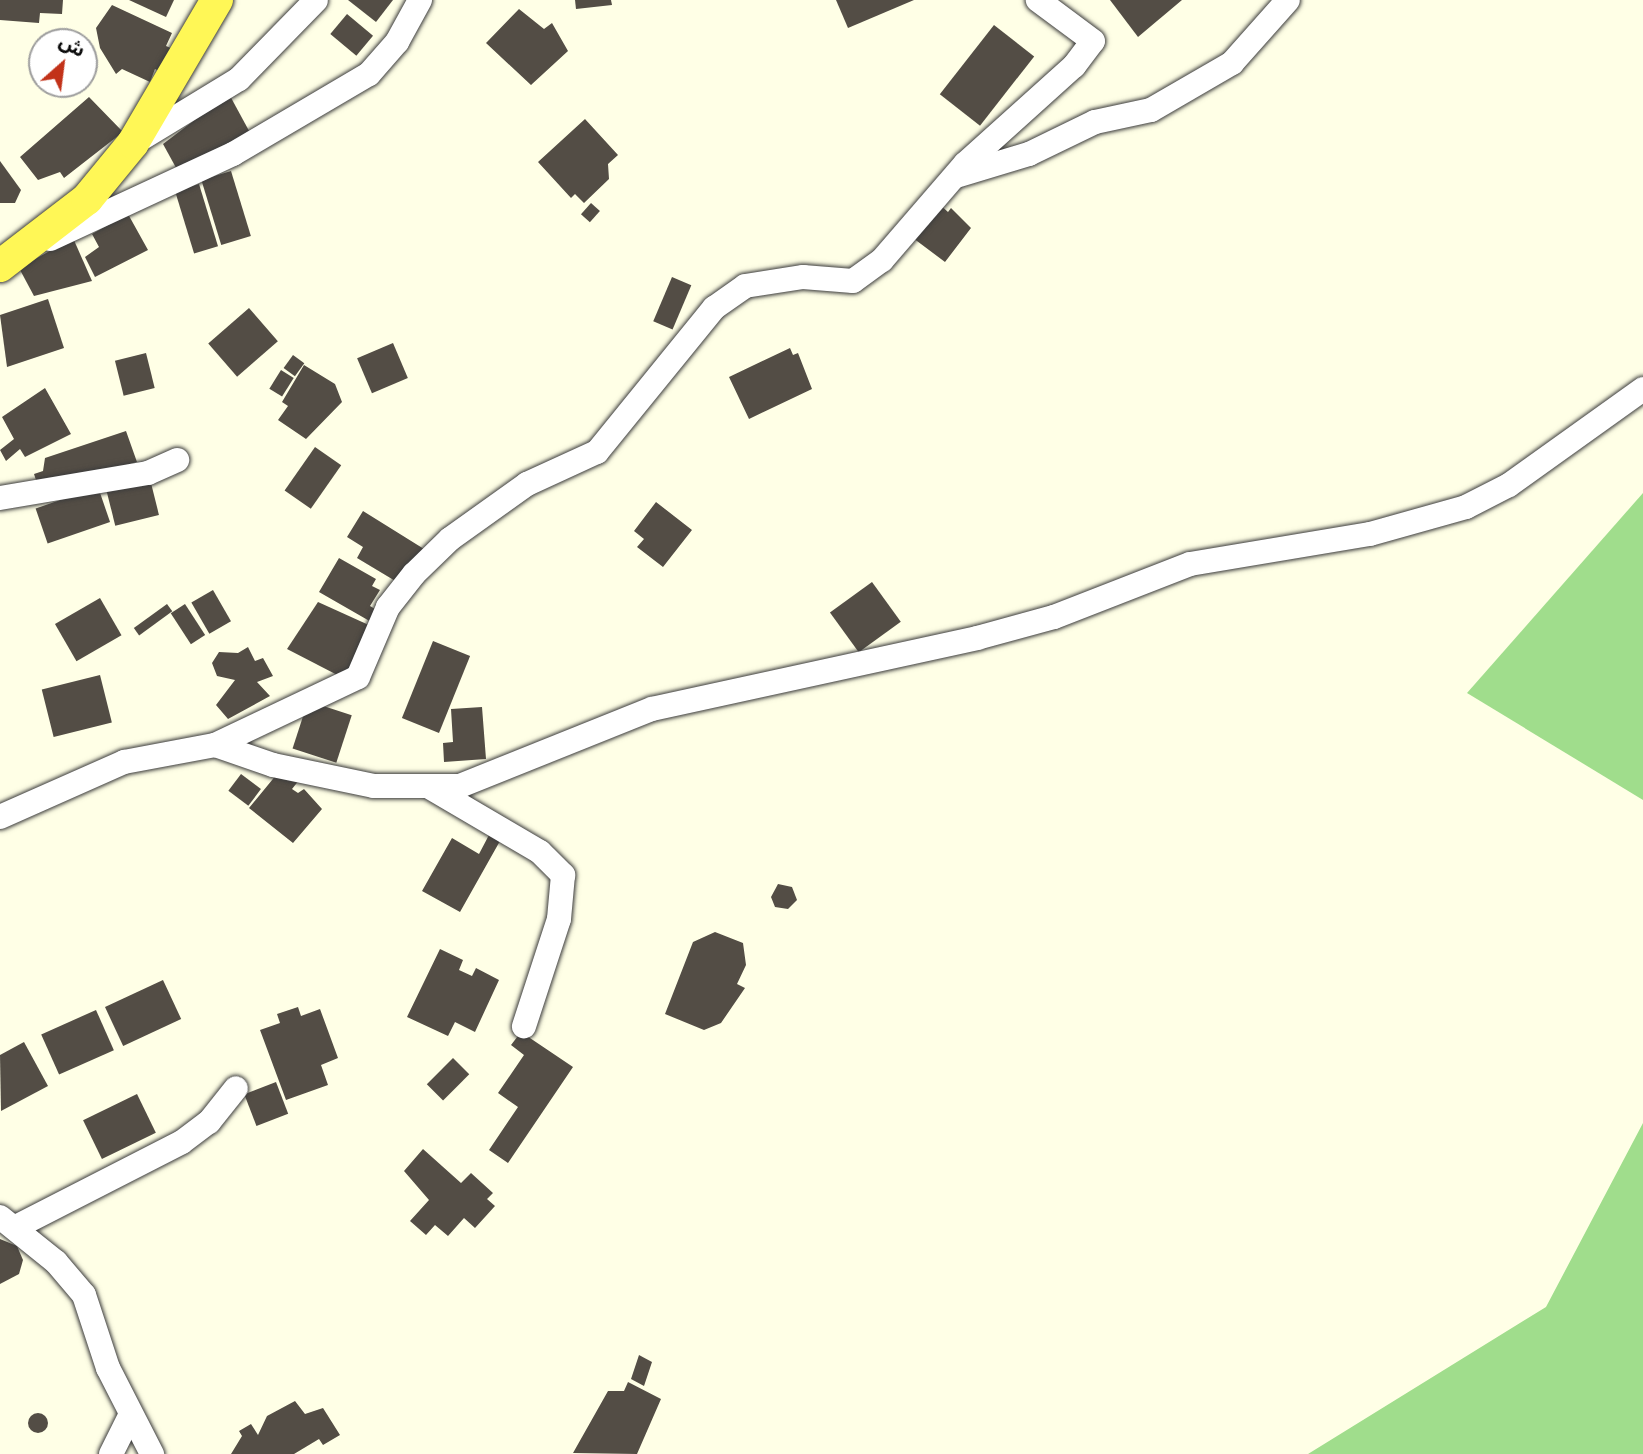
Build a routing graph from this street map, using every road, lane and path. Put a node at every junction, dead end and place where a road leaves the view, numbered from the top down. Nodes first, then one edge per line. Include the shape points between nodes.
1 (217, 0) edge
2 (316, 0) edge
3 (420, 0) edge
4 (1038, 0) edge
5 (1288, 0) edge
6 (133, 144) junction
7 (955, 176) junction
8 (6, 262) edge
9 (1643, 389) edge
10 (177, 460) dead end
11 (0, 498) edge
12 (215, 745) junction
13 (431, 788) junction
14 (0, 817) edge
15 (524, 1026) dead end
16 (236, 1088) dead end
17 (8, 1222) edge
18 (130, 1416) junction
19 (111, 1454) edge
20 (152, 1454) edge

1 - 6 main road
2 - 6 street via 239,79
3 - 8 street via 397,42 369,74 233,154
4 - 7 street via 1093,41 1074,66
5 - 7 street via 1232,63 1151,110 1095,122 1029,154
6 - 8 main road via 87,199
7 - 12 street via 882,260 853,281 803,277 745,286 714,308 597,452 527,484 450,539 414,574 388,607 358,677
9 - 13 street via 1509,485 1466,507 1370,534 1190,564 1054,617 977,638 652,709 506,771 460,786
10 - 11 street via 148,473
12 - 13 street via 274,765 363,784
12 - 14 street via 124,762
13 - 15 street via 540,852 563,875 559,919
16 - 17 street via 182,1142
17 - 18 street via 84,1295 91,1326
18 - 19 street
18 - 20 street

